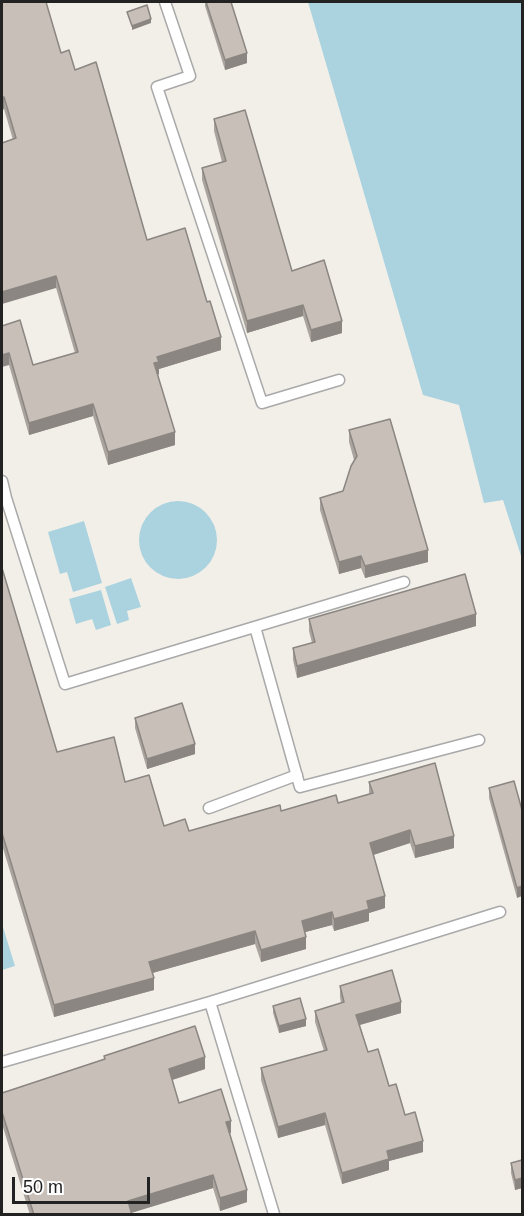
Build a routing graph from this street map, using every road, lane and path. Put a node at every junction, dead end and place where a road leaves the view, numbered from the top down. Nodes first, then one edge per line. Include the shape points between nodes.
1 (165, 2) edge
2 (339, 380) dead end
3 (2, 481) edge
4 (4, 498) edge
5 (404, 582) dead end
6 (255, 627) junction
7 (479, 740) dead end
8 (297, 775) junction
9 (209, 808) dead end
10 (500, 912) dead end
11 (210, 1002) junction
12 (2, 1062) edge
13 (274, 1215) edge

1 - 2 lane via 190,76 157,87 262,403
3 - 4 lane
4 - 6 lane via 65,684
5 - 6 lane
6 - 8 lane
7 - 8 lane via 300,787
8 - 9 lane
10 - 11 lane
11 - 12 lane
11 - 13 lane

